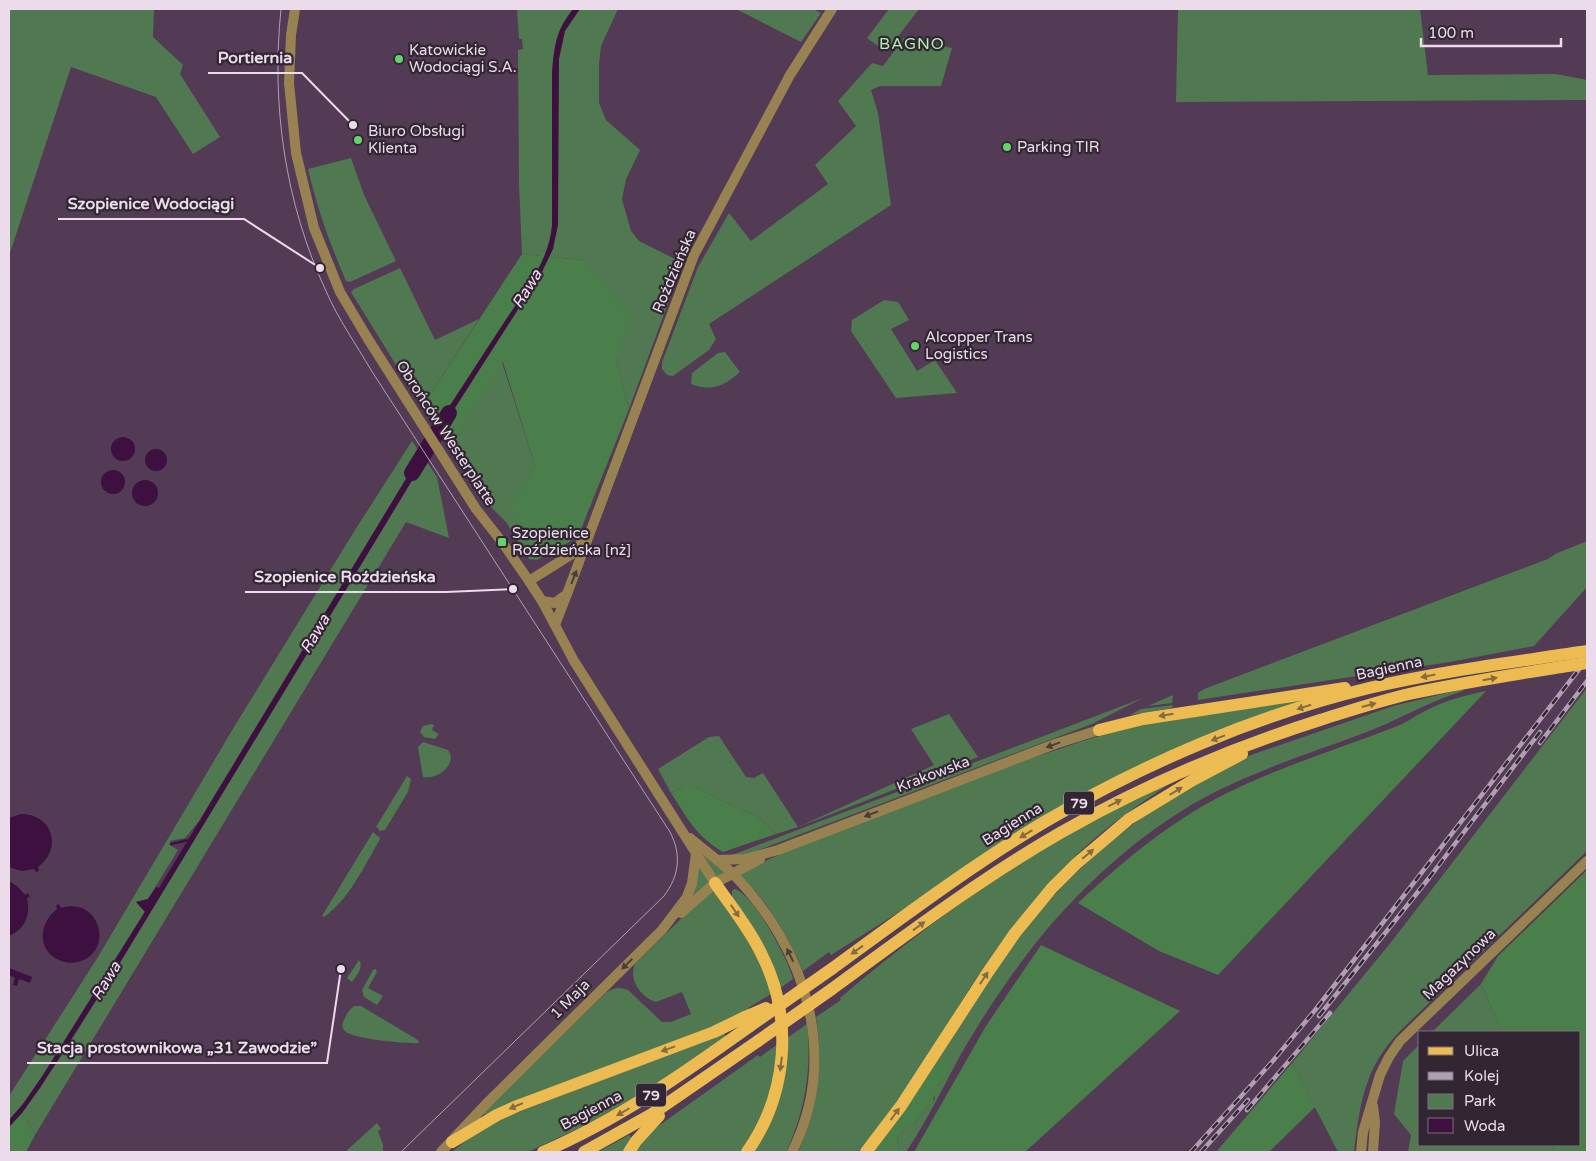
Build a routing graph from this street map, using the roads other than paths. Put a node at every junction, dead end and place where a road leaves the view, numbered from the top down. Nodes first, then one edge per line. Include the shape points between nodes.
1 (295, 9) edge
2 (832, 9) edge
3 (589, 534) junction
4 (529, 581) junction
5 (567, 594) junction
6 (542, 601) junction
7 (555, 625) junction
8 (1587, 651) edge
9 (1587, 663) edge
10 (1368, 688) junction
11 (1099, 730) joint
12 (1284, 731) junction
13 (685, 834) junction
14 (778, 850) junction
15 (696, 854) junction
16 (717, 860) junction
17 (1587, 861) edge
18 (733, 874) junction
19 (716, 883) junction
20 (662, 930) junction
21 (748, 1022) junction
22 (677, 1098) junction
23 (1373, 1103) junction
24 (452, 1142) junction
25 (440, 1152) edge
26 (543, 1152) edge
27 (584, 1152) edge
28 (629, 1152) edge
29 (747, 1152) edge
30 (792, 1152) edge
31 (866, 1152) edge
32 (1361, 1152) edge
33 (1373, 1152) edge

1 - 4 street, Obrońców Westerplatte via 289,83 292,119 296,152 314,228 348,307 476,509
2 - 3 street, Roździeńska via 790,75 694,255
3 - 4 street, Roździeńska via 572,554
5 -> 3 street, Roździeńska
4 - 6 street, Obrońców Westerplatte
5 - 6 street via 555,602
5 - 7 street, Roździeńska
6 - 7 street, Obrońców Westerplatte
7 - 13 street, Obrońców Westerplatte via 574,662
8 -> 10 main road, Bagienna / 79
12 -> 9 main road, Bagienna / 79, bridge via 1408,695
10 -> 11 main road via 1342,688 1143,719
10 -> 21 main road, Bagienna / 79, bridge via 1281,714 1197,746 1140,771 1054,816 963,875 796,995
11 -> 14 street, Krakowska
22 -> 12 main road, Bagienna / 79, bridge via 980,883 1058,834 1139,791 1221,754
31 -> 12 main road via 901,1106 1015,933 1058,882 1129,819
13 - 15 street, Obrońców Westerplatte
13 - 16 street, Obrońców Westerplatte
14 - 16 street, Krakowska via 745,859
14 - 18 street, Krakowska
15 - 19 street, Obrońców Westerplatte
15 - 20 street, 1 Maja via 687,897
16 - 18 street, Obrońców Westerplatte
17 - 23 street, Magazynowa via 1400,1041 1380,1075
18 - 19 street, Krakowska
30 -> 18 street, Obrońców Westerplatte via 807,1114 815,1068 808,1001 794,963 773,925
19 - 20 street, Krakowska
19 -> 29 main road via 761,953 781,1016 783,1050 779,1081 762,1128
20 -> 24 street, 1 Maja via 488,1101
21 -> 24 main road via 517,1106
21 -> 26 main road, Bagienna / 79 via 658,1091 596,1127
22 - 27 main road, Bagienna / 79
22 - 28 main road via 644,1130
23 - 32 street, Magazynowa via 1363,1132
23 - 33 street, Magazynowa
24 - 25 street, 1 Maja

